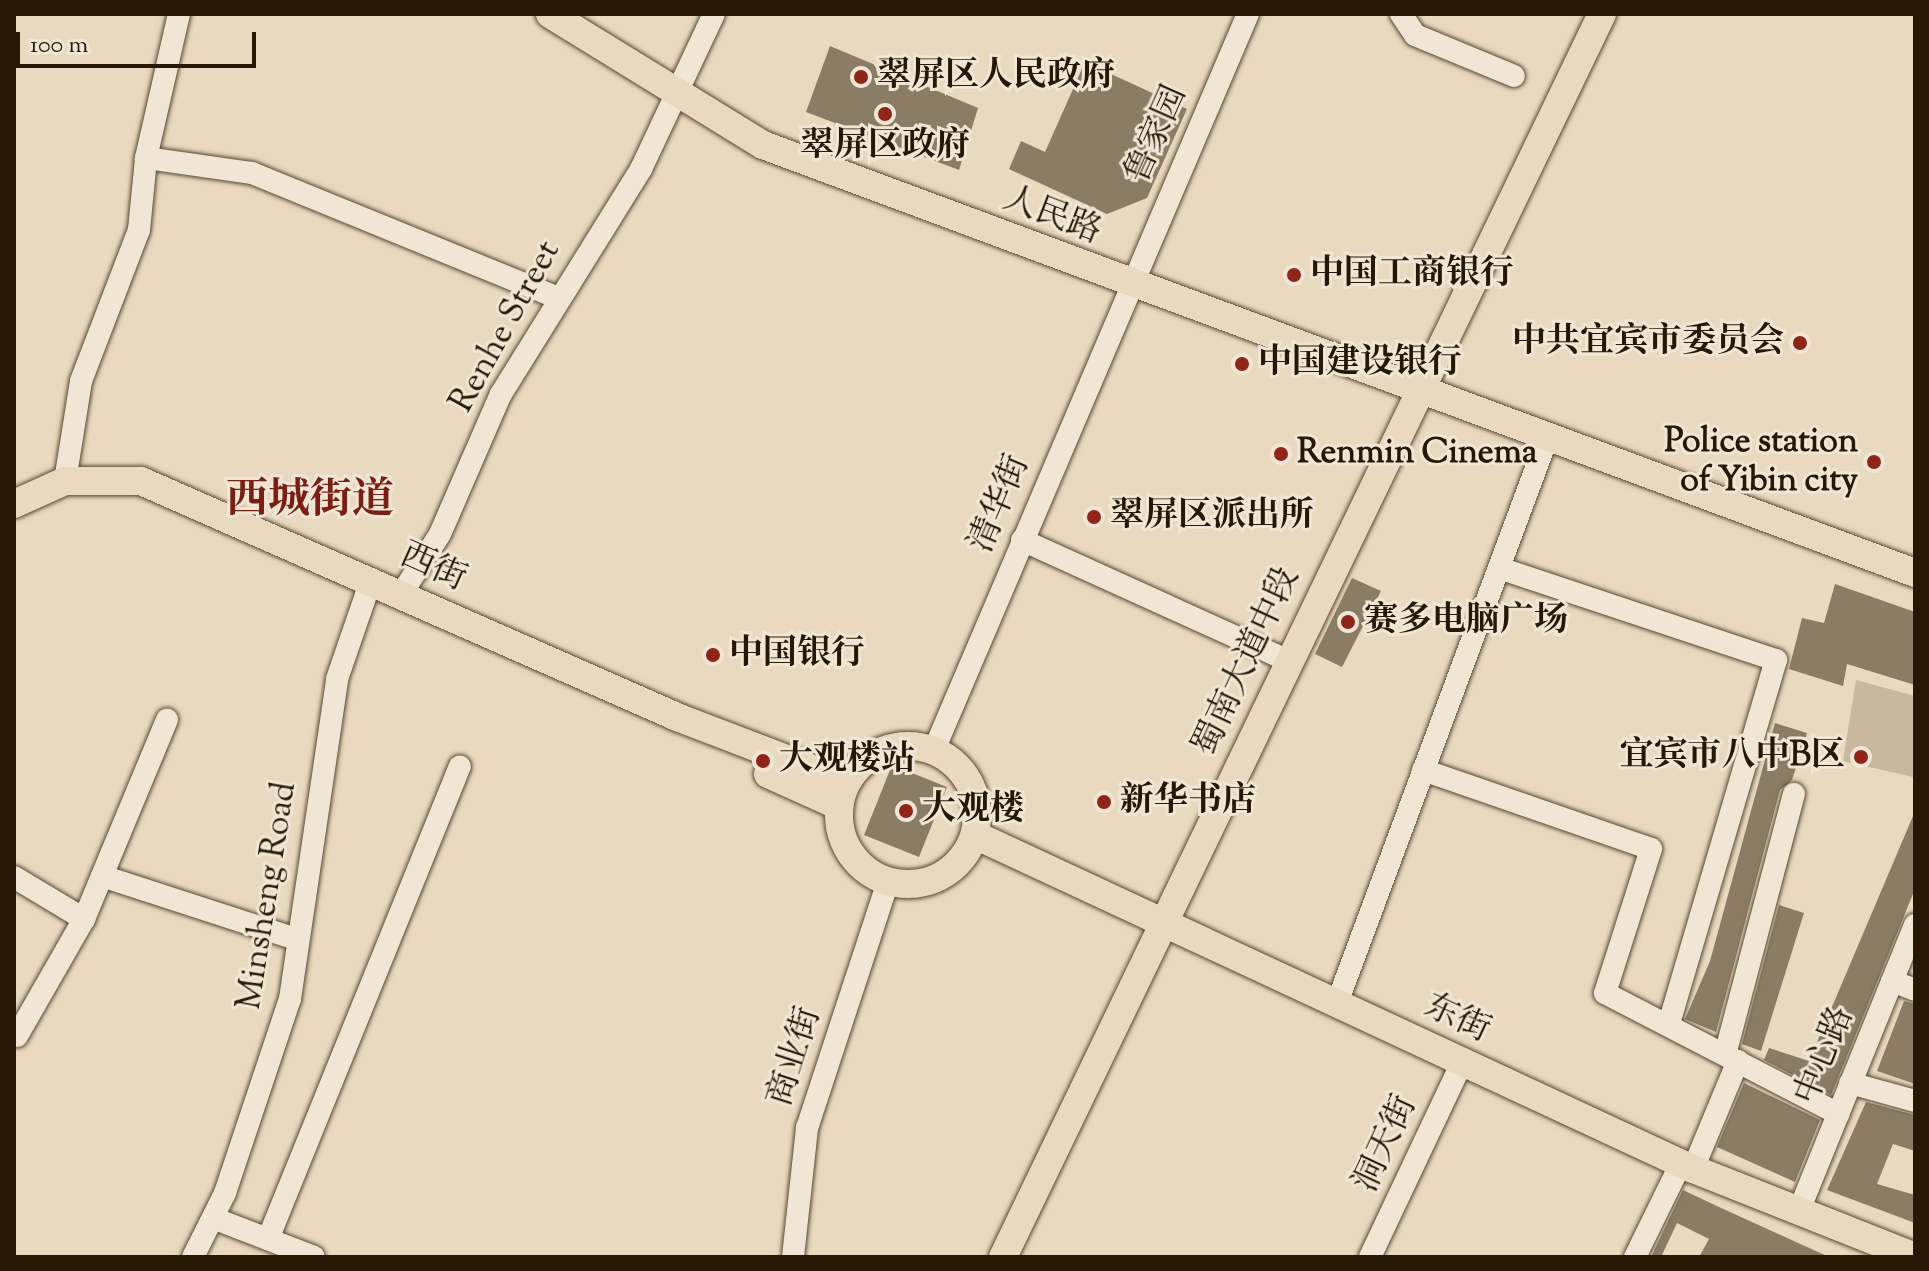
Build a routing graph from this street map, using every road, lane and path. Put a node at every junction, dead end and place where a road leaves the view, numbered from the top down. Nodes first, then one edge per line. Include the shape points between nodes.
1 (179, 14) edge
2 (550, 14) edge
3 (714, 14) edge
4 (1248, 14) edge
5 (1401, 14) edge
6 (1602, 14) edge
7 (1514, 76) dead end
8 (678, 98) junction
9 (146, 158) junction
10 (1129, 283) junction
11 (558, 298) junction
12 (1417, 389) junction
13 (1548, 436) junction
14 (65, 481) junction
15 (15, 507) edge
16 (1022, 540) junction
17 (1499, 568) junction
18 (1915, 573) edge
19 (371, 580) junction
20 (402, 593) junction
21 (1289, 661) junction
22 (167, 720) dead end
23 (934, 750) junction
24 (460, 766) dead end
25 (1423, 770) junction
26 (843, 794) junction
27 (1794, 794) dead end
28 (975, 835) junction
29 (102, 876) junction
30 (14, 877) edge
31 (888, 882) junction
32 (84, 919) junction
33 (1163, 927) junction
34 (1914, 932) edge
35 (296, 939) junction
36 (1892, 981) junction
37 (1915, 990) edge
38 (1337, 1003) junction
39 (1669, 1024) junction
40 (15, 1037) edge
41 (1732, 1056) junction
42 (1463, 1060) junction
43 (1850, 1083) junction
44 (1915, 1101) edge
45 (1838, 1114) junction
46 (1687, 1166) junction
47 (1798, 1213) junction
48 (213, 1218) junction
49 (268, 1239) junction
50 (193, 1257) edge
51 (314, 1257) edge
52 (793, 1257) edge
53 (1003, 1257) edge
54 (1370, 1257) edge
55 (1635, 1257) edge
56 (1915, 1257) edge

1 - 9 street
2 - 8 main road, 人民路
3 - 8 street, Renhe Street
4 - 10 street, 鲁家园
5 - 7 street via 1415,35
6 - 12 main road, 蜀南大道中段 via 1476,284
8 - 10 main road, 人民路 via 763,145
8 - 11 street, Renhe Street
9 - 11 street via 252,173
9 - 14 street via 139,230 81,381
10 - 12 main road, 人民路
10 - 16 street, 清华街
11 - 20 street, Renhe Street via 501,394 440,534
12 - 13 main road, 人民路
12 - 21 main road, 蜀南大道中段
13 - 17 street
13 - 18 main road, 人民路
14 - 15 main road
14 - 19 main road, 西街 via 141,481
16 - 21 street
16 - 23 street, 清华街
17 - 25 street
17 - 39 street via 1776,660
19 - 20 main road, 西街
19 - 35 street, Minsheng Road via 337,679
20 - 26 main road, 西街 via 677,717 721,752
21 - 33 main road, 蜀南大道中段
22 - 29 street
23 - 26 main road via 900,746 870,756
23 - 28 main road via 969,782
24 - 49 street
25 - 38 street
25 - 39 street via 1651,849 1605,993
26 - 31 main road via 843,842 866,871
27 - 41 street
28 - 31 main road via 950,871 912,885
28 - 33 main road, 东街
29 - 32 street
29 - 35 street
30 - 32 street
31 - 52 street, 商业街 via 807,1128
32 - 40 street
33 - 38 main road, 东街
33 - 53 main road, 蜀南大道中段
34 - 36 street, 中心路
35 - 48 street, Minsheng Road via 290,999 267,1077
36 - 37 street
36 - 43 street, 中心路
38 - 42 main road, 东街
39 - 41 street
41 - 45 street
41 - 46 street
42 - 46 main road, 东街
42 - 54 street, 洞天街
43 - 44 street
43 - 45 street, 中心路
45 - 47 street, 中心路
46 - 47 main road, 东街
46 - 55 street
47 - 56 main road, 东街
48 - 49 street
48 - 50 street, Minsheng Road
49 - 51 street

